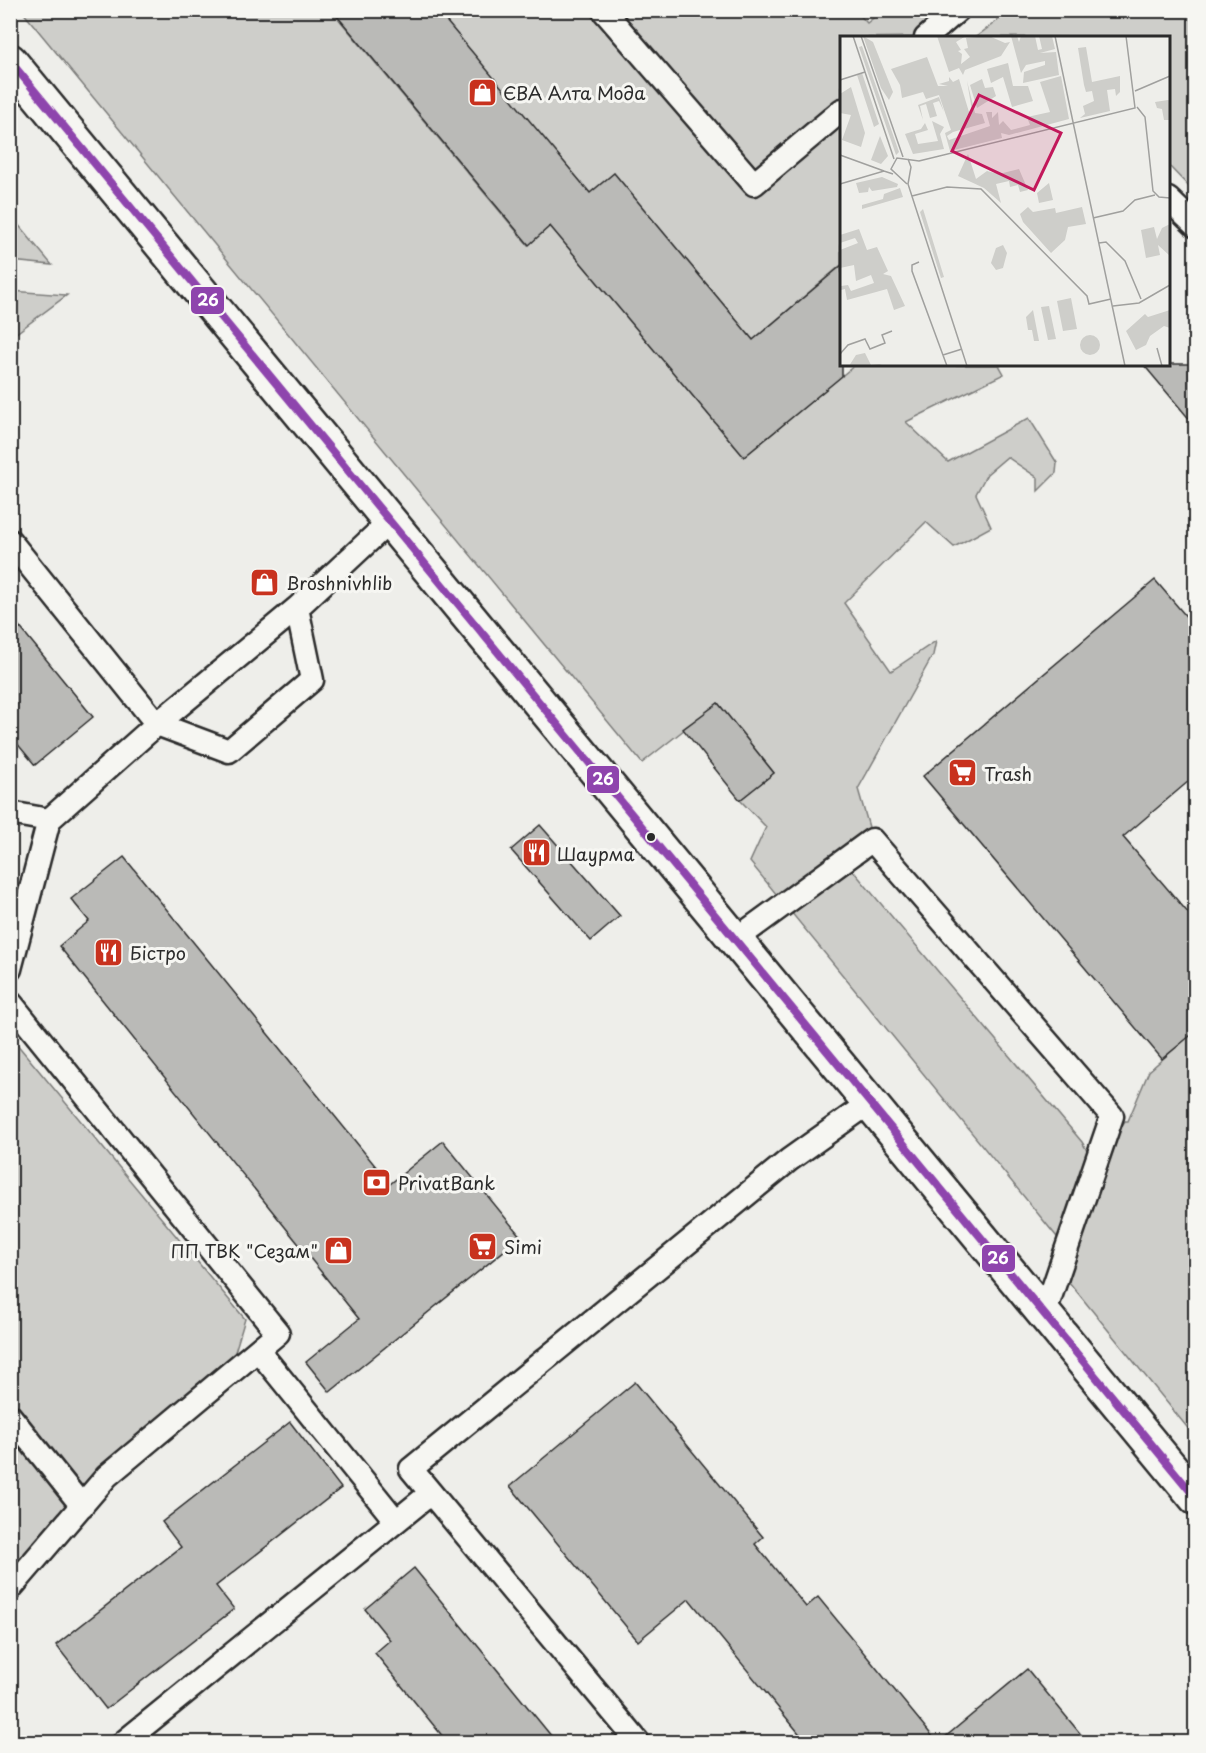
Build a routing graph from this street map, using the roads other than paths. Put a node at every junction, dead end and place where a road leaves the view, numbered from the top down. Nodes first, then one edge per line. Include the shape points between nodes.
1 (603, 10) edge
2 (958, 10) edge
3 (928, 36) edge
4 (10, 60) edge
5 (840, 112) edge
6 (1170, 201) edge
7 (1196, 226) edge
8 (390, 521) junction
9 (10, 541) edge
10 (297, 608) junction
11 (157, 724) junction
12 (10, 813) edge
13 (49, 820) junction
14 (735, 940) junction
15 (10, 969) edge
16 (10, 1002) edge
17 (869, 1103) junction
18 (1044, 1314) junction
19 (258, 1350) junction
20 (10, 1416) edge
21 (431, 1493) junction
22 (1196, 1498) edge
23 (82, 1506) junction
24 (396, 1521) junction
25 (10, 1590) edge
26 (124, 1743) edge
27 (638, 1743) edge

1 - 5 lane via 754,184
2 - 3 lane
4 - 8 main road
6 - 7 lane
8 - 10 lane
8 - 14 main road
9 - 11 lane
10 - 11 lane
10 - 11 lane via 312,680 229,752
11 - 13 lane
12 - 13 lane
13 - 15 lane
14 - 17 main road
14 - 18 lane via 873,840 1112,1116
16 - 19 lane via 278,1333
17 - 18 main road
17 - 21 lane via 789,1160 411,1469
18 - 22 main road
19 - 23 lane via 107,1476
19 - 24 lane
20 - 23 lane
21 - 24 lane
21 - 27 lane
23 - 25 lane
24 - 26 lane

